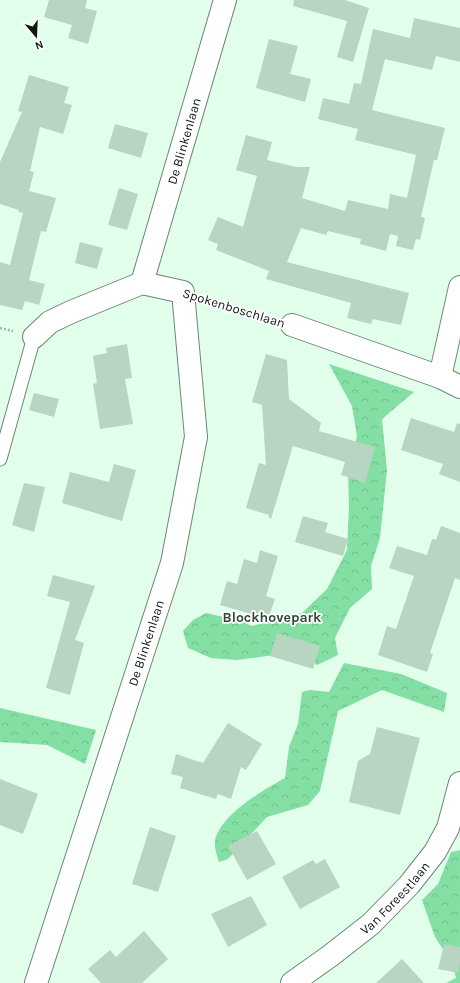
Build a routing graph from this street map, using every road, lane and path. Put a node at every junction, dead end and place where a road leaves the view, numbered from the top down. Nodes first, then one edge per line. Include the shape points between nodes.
1 (225, 0) edge
2 (142, 283) junction
3 (460, 287) edge
4 (183, 292) junction
5 (292, 325) joint
6 (34, 337) joint
7 (440, 377) junction
8 (460, 387) edge
9 (0, 459) edge
10 (460, 783) edge
11 (36, 983) edge
12 (292, 983) edge

1 - 2 street, De Blinkenlaan
2 - 4 street, Spokenboschlaan
2 - 6 street via 50,322
3 - 7 street
4 - 5 path, Spokenboschlaan
4 - 11 street, De Blinkenlaan via 196,437 172,563
5 - 7 street, Spokenboschlaan
6 - 9 lane
7 - 8 street, Spokenboschlaan
10 - 12 street, Van Foreestlaan via 445,834 435,852 409,885 371,924

